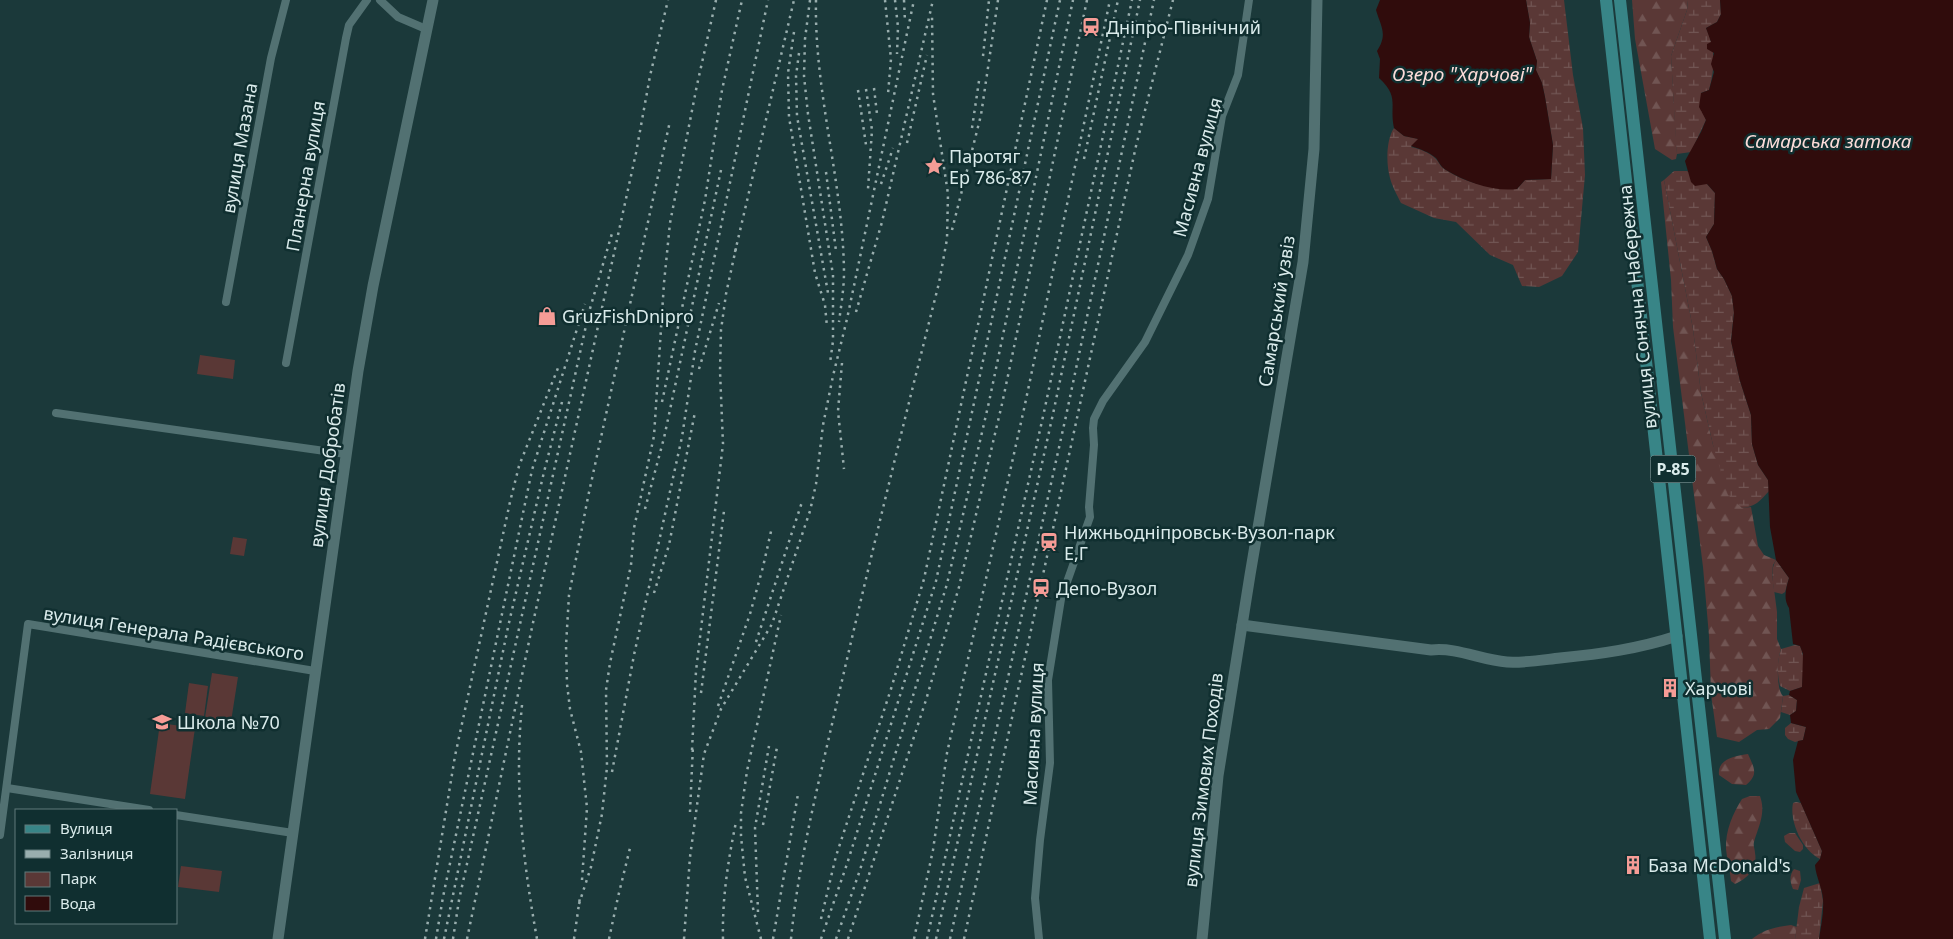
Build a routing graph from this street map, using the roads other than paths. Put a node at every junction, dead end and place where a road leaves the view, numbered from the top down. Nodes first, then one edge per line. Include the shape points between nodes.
1 (286, 0) edge
2 (367, 0) edge
3 (380, 0) edge
4 (433, 0) edge
5 (1249, 0) edge
6 (1317, 0) edge
7 (1606, 0) edge
8 (1620, 0) edge
9 (426, 29) junction
10 (226, 302) dead end
11 (286, 363) dead end
12 (56, 413) dead end
13 (346, 454) junction
14 (1242, 625) junction
15 (1677, 636) junction
16 (315, 671) junction
17 (7, 788) junction
18 (143, 809) edge
19 (178, 814) edge
20 (293, 833) junction
21 (0, 835) edge
22 (278, 939) edge
23 (1039, 939) edge
24 (1202, 939) edge
25 (1710, 939) edge
26 (1725, 939) edge

1 - 10 street, вулиця Мазана via 271,58
2 - 11 street, Планерна вулиця via 349,25 346,38
3 - 9 street via 398,17
4 - 9 street, вулиця Добробатів
5 - 23 street, Масивна вулиця via 1238,75 1222,116 1208,199 1188,255 1145,342 1094,419 1090,517 1061,599 1048,680 1050,763 1035,898
6 - 14 street, Самарський узвіз via 1314,149 1303,262
7 - 15 main road, вулиця Сонячна Набережна / Р-85
8 - 26 main road, вулиця Сонячна Набережна / Р-85
9 - 13 street, вулиця Добробатів via 373,286
12 - 13 street
13 - 16 street, вулиця Добробатів
14 - 15 street via 1431,650 1454,650 1519,663 1611,653
14 - 24 street, вулиця Зимових Походів via 1216,794
15 - 25 main road, вулиця Сонячна Набережна / Р-85
16 - 17 street, вулиця Генерала Радієвського via 28,624
16 - 20 street, вулиця Добробатів
17 - 18 street
17 - 21 street
19 - 20 street
20 - 22 street, вулиця Добробатів

